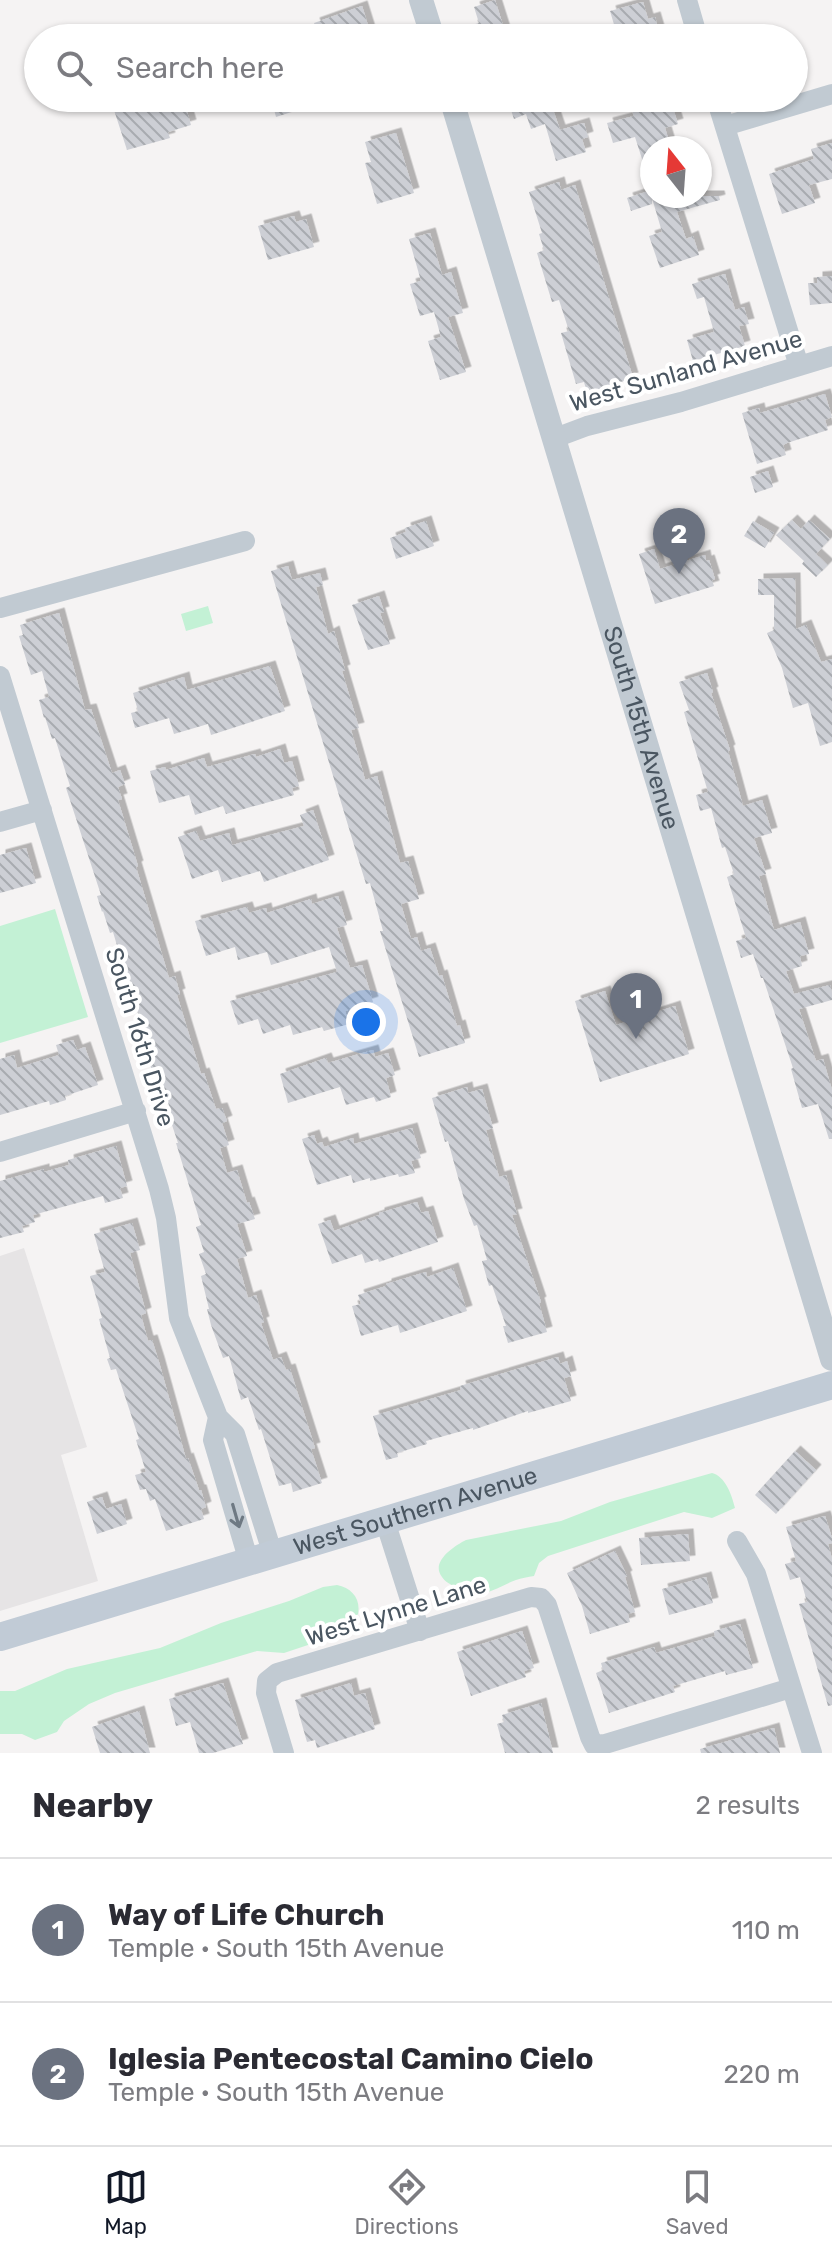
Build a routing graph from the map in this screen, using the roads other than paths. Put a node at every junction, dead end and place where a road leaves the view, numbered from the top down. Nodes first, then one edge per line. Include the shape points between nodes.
1 (421, 0) edge
2 (687, 0) edge
3 (429, 24) edge
4 (694, 24) edge
5 (832, 94) edge
6 (808, 101) edge
7 (455, 112) edge
8 (720, 112) edge
9 (772, 112) edge
10 (725, 126) junction
11 (832, 356) edge
12 (799, 366) junction
13 (555, 438) junction
14 (245, 541) dead end
15 (0, 608) edge
16 (0, 676) edge
17 (42, 810) junction
18 (0, 822) edge
19 (136, 1111) junction
20 (0, 1152) edge
21 (832, 1359) edge
22 (832, 1385) edge
23 (218, 1417) junction
24 (247, 1470) junction
25 (224, 1478) junction
26 (385, 1521) junction
27 (737, 1541) dead end
28 (261, 1558) junction
29 (420, 1631) junction
30 (0, 1637) edge
31 (791, 1688) junction
32 (284, 1753) edge
33 (812, 1753) edge

1 - 3 street
2 - 4 street
5 - 6 street
7 - 13 street, South 15th Avenue
8 - 10 street
9 - 10 street
10 - 12 street
11 - 12 street, West Sunland Avenue
12 - 13 street, West Sunland Avenue
13 - 21 street, South 15th Avenue
14 - 15 street
16 - 17 street, South 16th Drive
17 - 18 street
17 - 19 street, South 16th Drive
19 - 20 street
19 - 23 street, South 16th Drive via 166,1218 179,1318
22 - 26 main road, West Southern Avenue
23 - 24 street, South 16th Drive via 235,1434
23 - 25 street, South 16th Drive via 213,1440
24 - 25 street
24 - 28 street, South 16th Drive
25 -> 28 street, South 16th Drive
26 - 28 main road, West Southern Avenue
26 - 29 street
27 - 31 street via 756,1574
28 - 30 main road, West Southern Avenue
29 - 31 street, West Lynne Lane via 541,1598 594,1745
29 - 32 street, West Lynne Lane via 277,1673 267,1681
31 - 33 street

